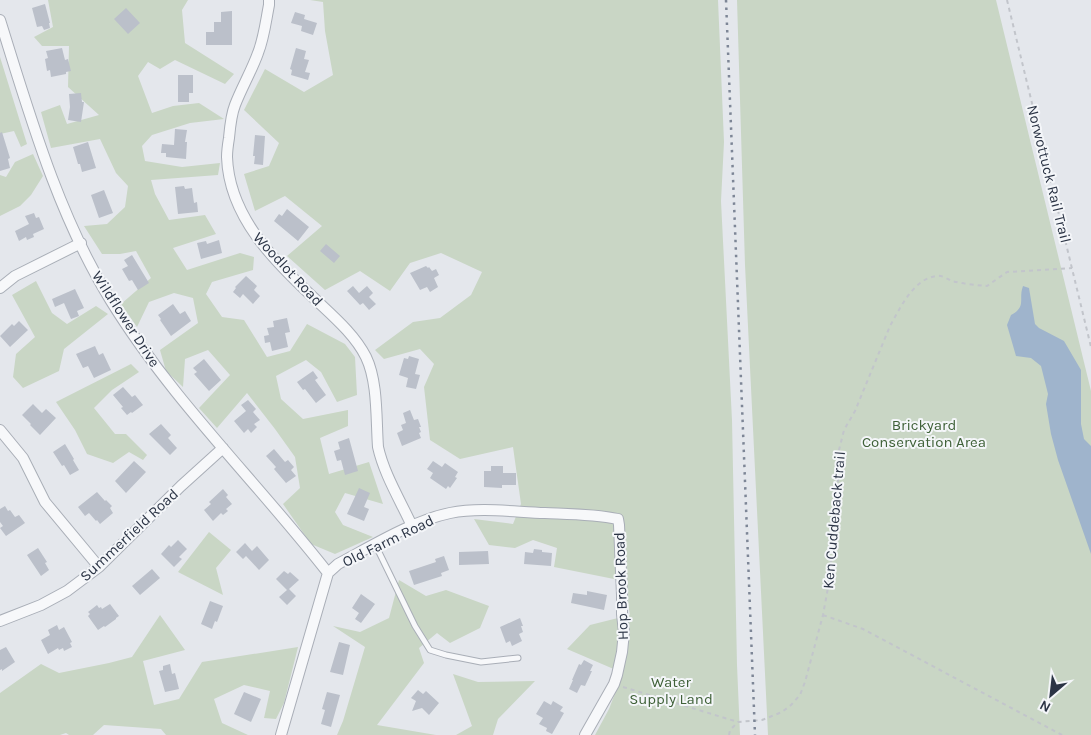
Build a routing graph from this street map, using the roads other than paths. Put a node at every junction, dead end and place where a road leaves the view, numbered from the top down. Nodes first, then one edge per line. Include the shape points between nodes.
1 (269, 0) edge
2 (0, 20) edge
3 (81, 244) junction
4 (0, 288) edge
5 (0, 430) edge
6 (223, 448) junction
7 (618, 519) joint
8 (412, 526) junction
9 (375, 544) junction
10 (99, 567) junction
11 (328, 573) junction
12 (0, 621) edge
13 (518, 658) dead end
14 (281, 735) edge
15 (585, 735) edge

1 - 8 street, Woodlot Road via 259,51 230,122 227,155 231,185 252,232 362,349 374,384 380,456
2 - 3 street, Wildflower Drive via 43,156
3 - 4 street via 15,276
3 - 6 street, Wildflower Drive via 111,301 152,361
5 - 10 street via 23,458 45,502
6 - 10 street, Summerfield Road
6 - 11 street, Wildflower Drive
7 - 8 street, Old Farm Road via 476,511 449,513
7 - 15 street, Hop Brook Road via 624,632 621,660 614,684
8 - 9 street, Old Farm Road
9 - 11 street, Old Farm Road
9 - 13 lane via 430,650 481,662
10 - 12 street, Summerfield Road via 68,590
11 - 14 street, Old Farm Road

